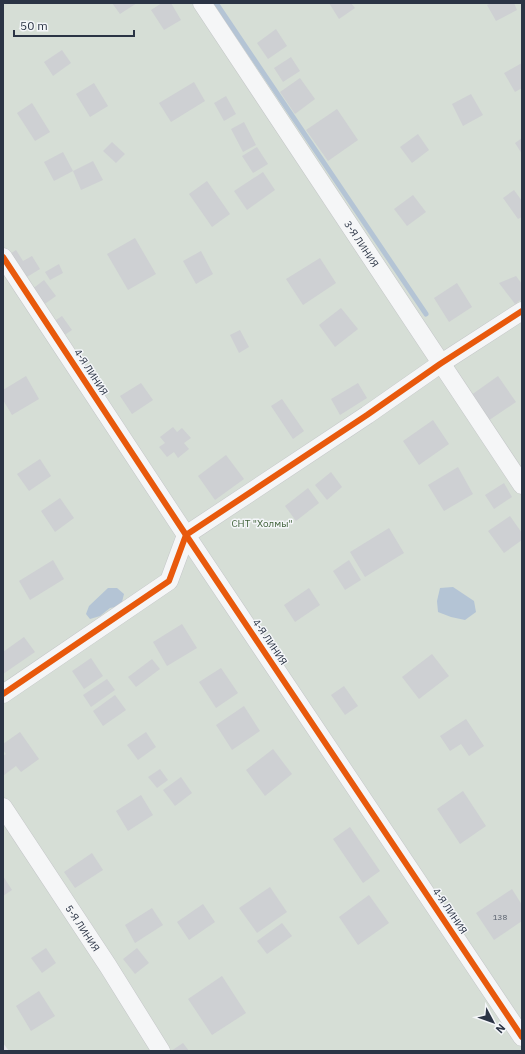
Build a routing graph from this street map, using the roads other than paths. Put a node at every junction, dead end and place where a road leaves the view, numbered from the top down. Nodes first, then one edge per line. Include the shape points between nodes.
1 (202, 3) edge
2 (3, 257) edge
3 (522, 311) edge
4 (440, 364) junction
5 (522, 485) edge
6 (186, 535) junction
7 (3, 694) edge
8 (3, 807) edge
9 (522, 1037) edge
10 (161, 1051) edge

1 - 4 street, 3-Я ЛИНИЯ
2 - 6 street, 4-Я ЛИНИЯ
3 - 4 street
4 - 5 street, 3-Я ЛИНИЯ
4 - 6 street
6 - 7 street via 169,581
6 - 9 street, 4-Я ЛИНИЯ
8 - 10 street, 5-Я ЛИНИЯ

